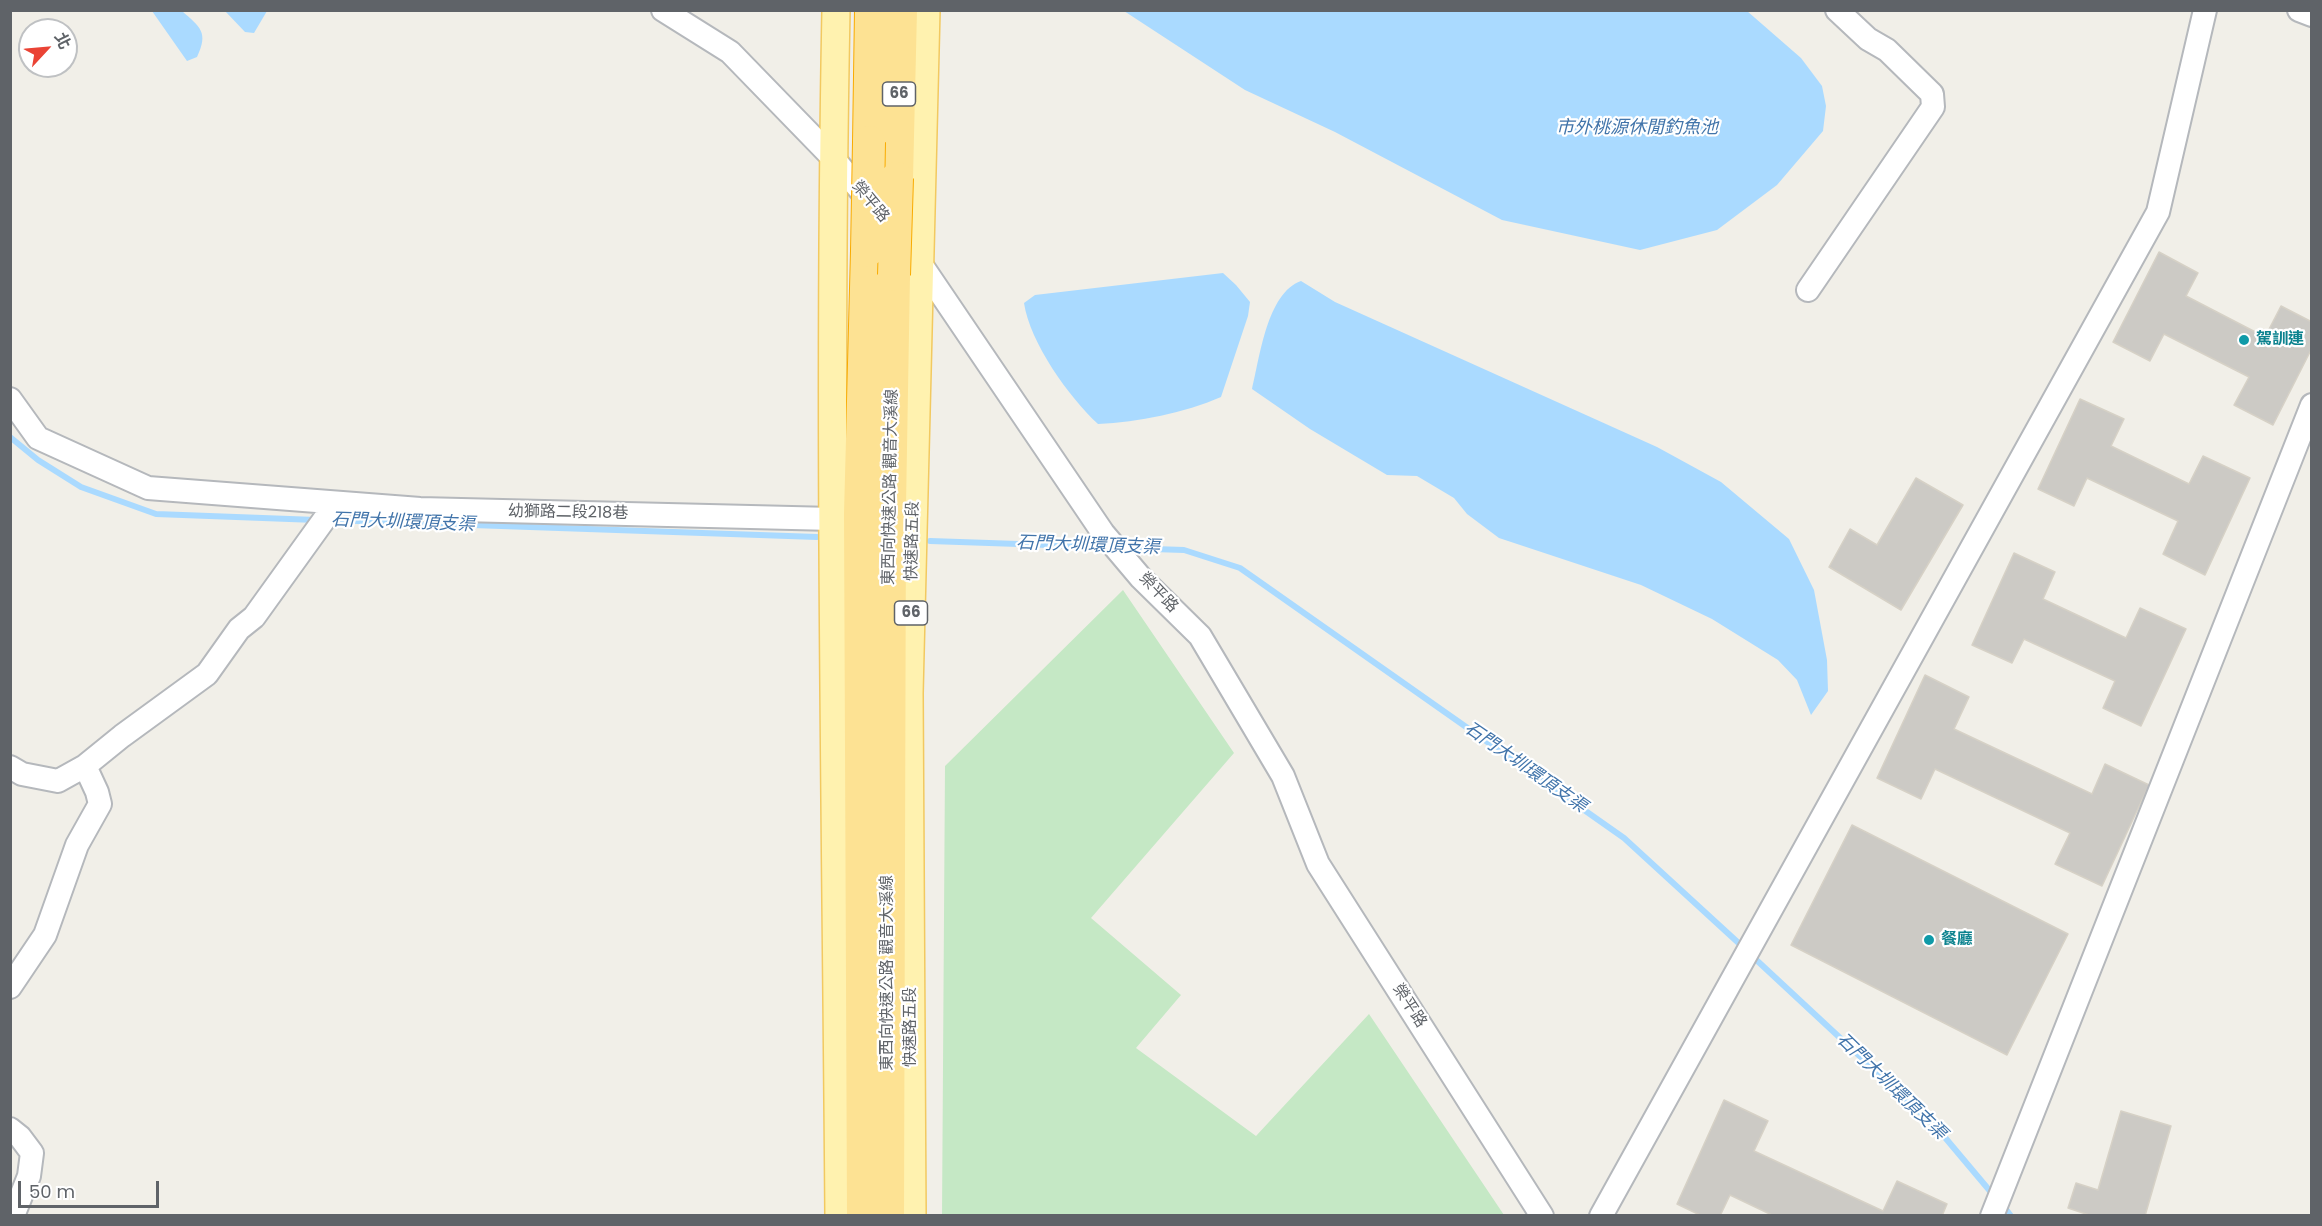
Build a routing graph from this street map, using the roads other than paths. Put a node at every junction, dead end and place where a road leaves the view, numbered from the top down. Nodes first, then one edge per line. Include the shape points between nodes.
1 (663, 10) edge
2 (836, 10) edge
3 (871, 10) edge
4 (901, 10) edge
5 (926, 10) edge
6 (1837, 10) edge
7 (2205, 10) edge
8 (2299, 10) edge
9 (2312, 15) edge
10 (833, 158) junction
11 (907, 268) junction
12 (1808, 290) dead end
13 (10, 399) edge
14 (2312, 405) edge
15 (328, 514) junction
16 (867, 535) junction
17 (85, 766) junction
18 (10, 767) edge
19 (16, 977) edge
20 (10, 1129) edge
21 (13, 1215) edge
22 (839, 1215) edge
23 (863, 1215) edge
24 (888, 1215) edge
25 (912, 1215) edge
26 (1542, 1215) edge
27 (1601, 1215) edge
28 (1992, 1215) edge

1 - 10 street, 榮平路 via 730,52
2 - 10 main road, 66
3 - 16 highway, 東西向快速公路 觀音大溪線 / 66, bridge
4 - 11 highway, 東西向快速公路 觀音大溪線 / 66, bridge
5 - 11 main road, 快速路五段 / 66
6 - 12 street via 1868,39 1887,50 1932,94 1933,107
7 - 27 street via 2158,212
8 - 9 street
10 - 11 street, 榮平路
10 - 16 main road, 66
11 - 16 highway, 東西向快速公路 觀音大溪線 / 66
11 - 25 main road, 快速路五段 / 66
11 - 26 street, 榮平路 via 1103,533 1141,578 1200,636 1283,776 1318,864
13 - 15 street, 幼獅路二段218巷 via 39,438 148,488
14 - 28 street
15 - 16 street, 幼獅路二段218巷 via 420,509
15 - 17 street via 207,674
16 - 22 main road, 66
16 - 23 highway, 東西向快速公路 觀音大溪線 / 66
16 - 24 highway, 東西向快速公路 觀音大溪線 / 66
17 - 18 street via 57,781 22,774
17 - 19 street via 100,804 77,845 45,935
20 - 21 street via 32,1153 29,1176

